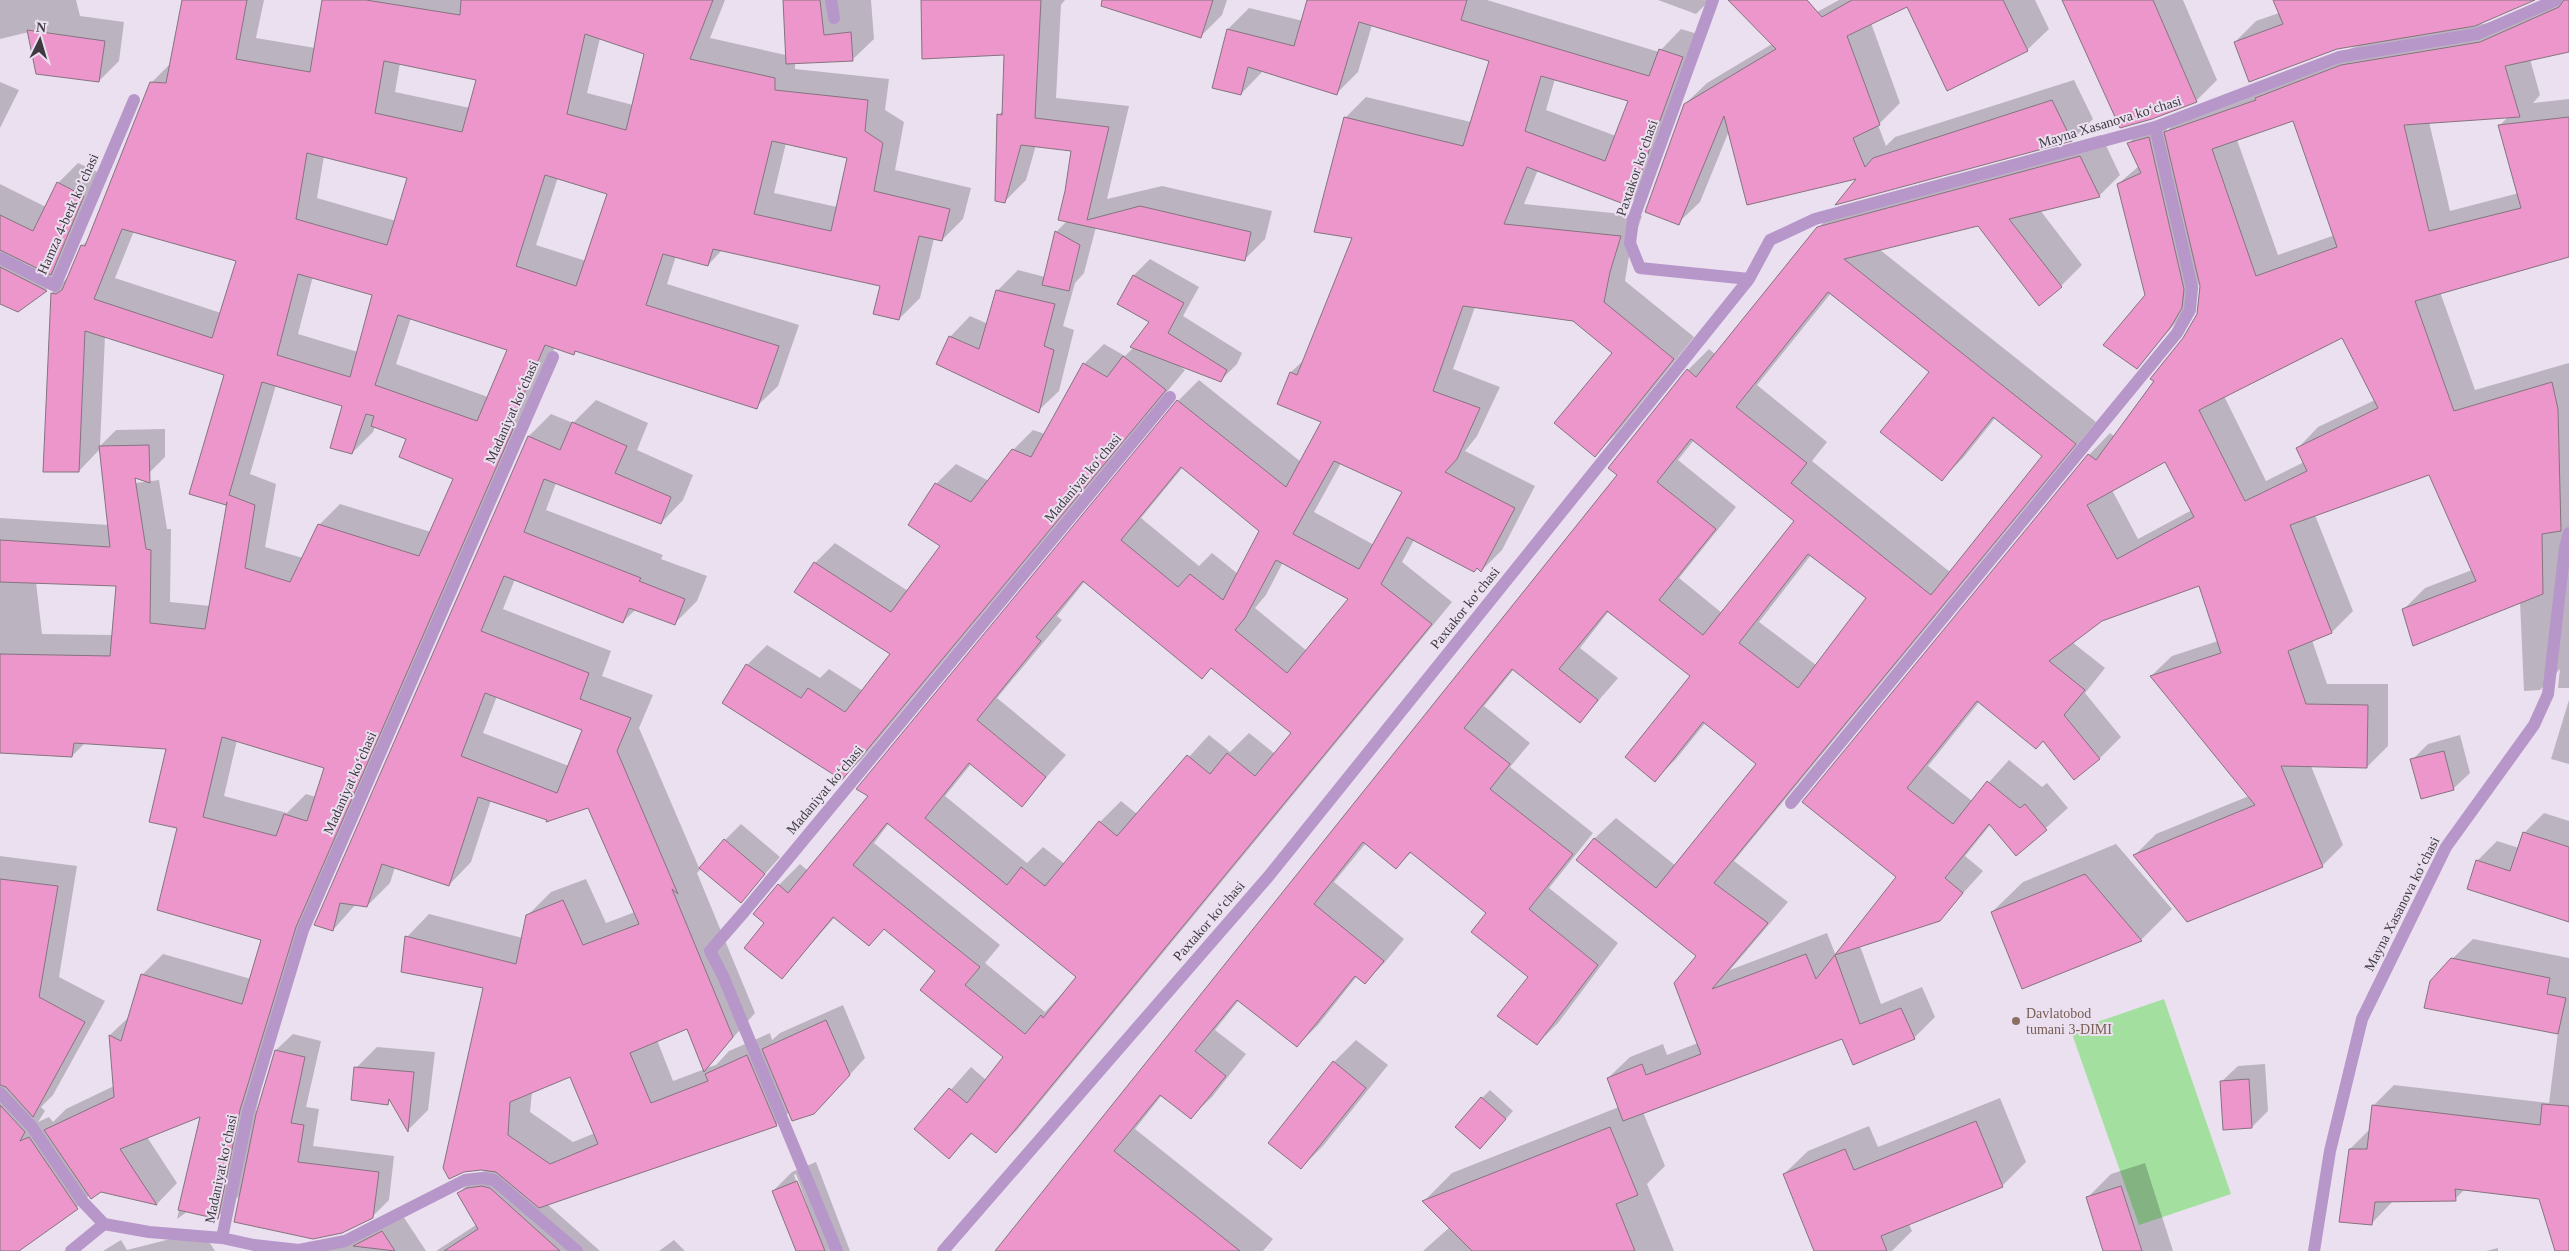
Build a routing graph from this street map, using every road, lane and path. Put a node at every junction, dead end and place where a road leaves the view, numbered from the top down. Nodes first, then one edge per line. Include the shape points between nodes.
1 (831, 0) edge
2 (1713, 0) edge
3 (2556, 0) edge
4 (834, 18) dead end
5 (134, 100) dead end
6 (2155, 127) junction
7 (0, 258) edge
8 (1749, 279) junction
9 (553, 357) dead end
10 (1170, 396) dead end
11 (2569, 533) edge
12 (1791, 802) dead end
13 (0, 1094) edge
14 (104, 1224) junction
15 (222, 1238) junction
16 (71, 1251) edge
17 (577, 1251) edge
18 (837, 1251) edge
19 (943, 1251) edge
20 (2314, 1251) edge

1 - 4 street
2 - 8 street, Paxtakor koʻchasi via 1633,220 1630,243 1640,268
3 - 6 street, Mayna Xasanova koʻchasi via 2477,34 2339,57
5 - 7 street, Hamza 4-berk koʼchasi via 55,286
6 - 8 street, Mayna Xasanova koʻchasi via 1815,219 1770,240
6 - 12 street via 2192,288 2190,310 2178,333
8 - 19 street, Paxtakor koʻchasi via 1268,877
9 - 15 street, Madaniyat koʻchasi via 303,930 248,1112
10 - 18 street, Madaniyat koʻchasi via 710,950
11 - 20 street, Mayna Xasanova koʻchasi via 2548,694 2534,725 2446,847 2362,1019 2330,1151
13 - 14 street via 32,1127 83,1202
14 - 15 street, Madaniyat koʻchasi via 149,1232
14 - 16 street
15 - 17 street, Madaniyat koʻchasi via 299,1250 345,1241 465,1180 482,1178 494,1180

